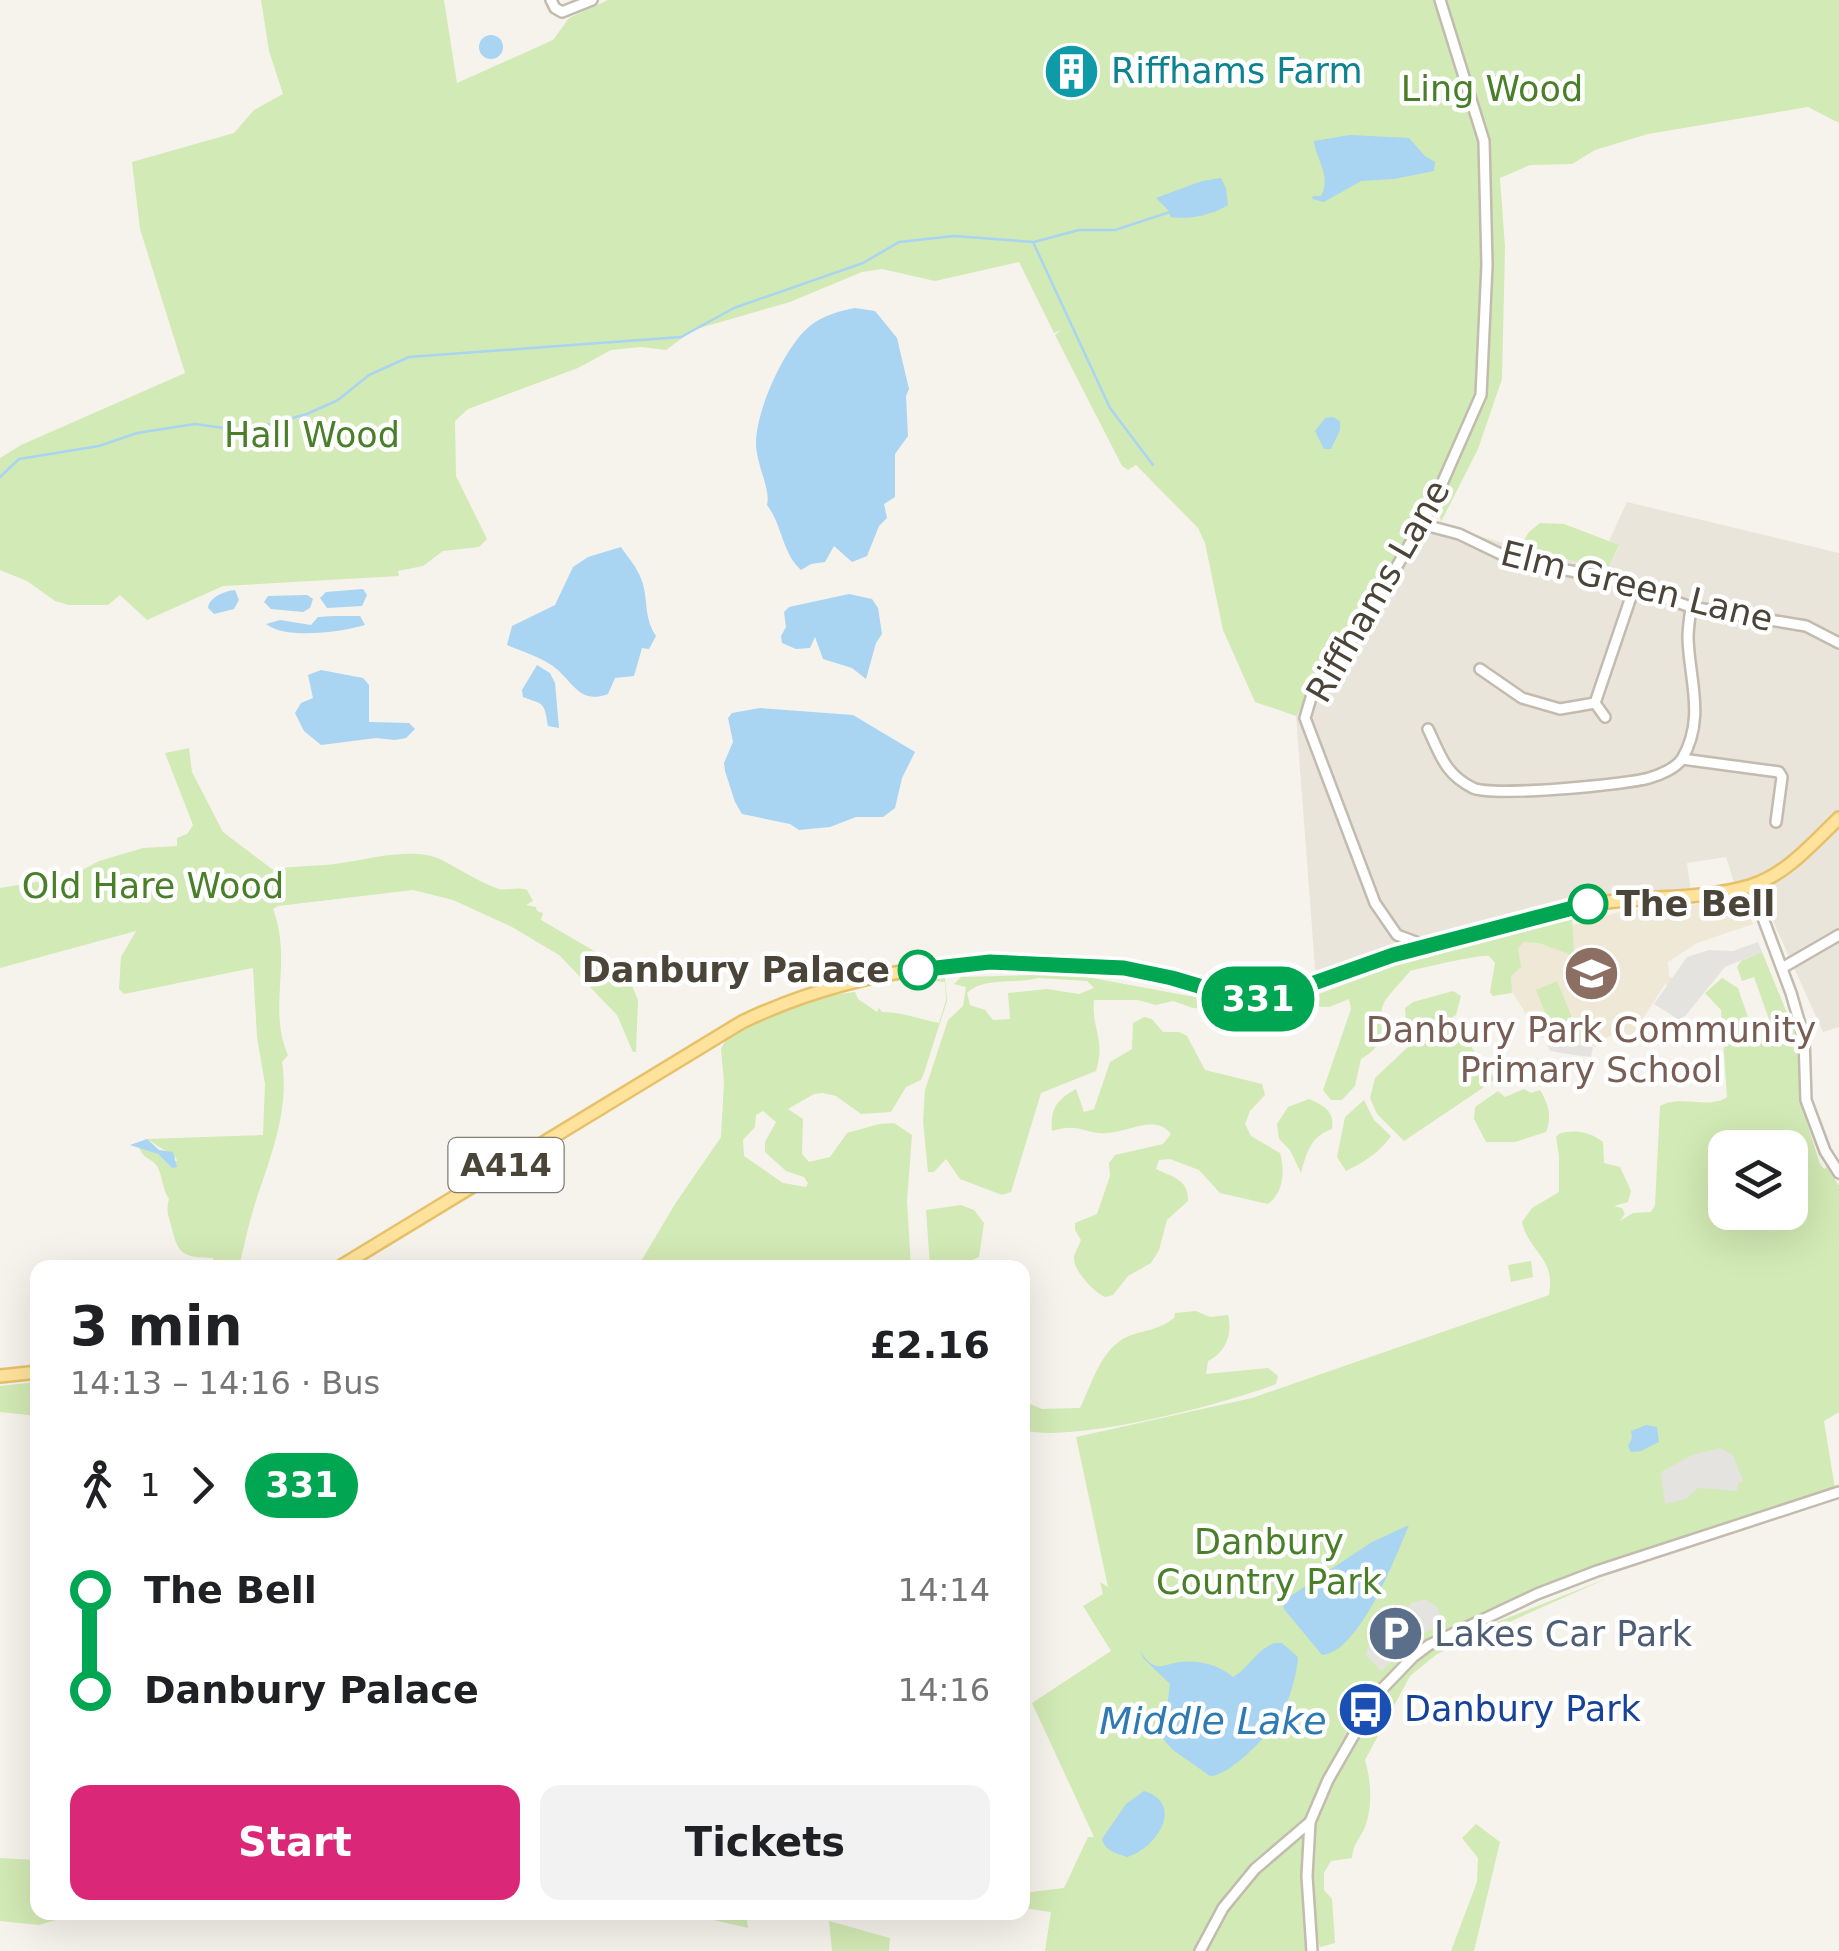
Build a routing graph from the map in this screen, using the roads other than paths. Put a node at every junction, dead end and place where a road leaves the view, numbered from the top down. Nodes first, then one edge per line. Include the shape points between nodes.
1 (551, 0) edge
2 (592, 0) edge
3 (1440, 0) edge
4 (1433, 504) junction
5 (1421, 524) junction
6 (1434, 529) junction
7 (1634, 588) junction
8 (1692, 607) junction
9 (1839, 643) edge
10 (1480, 669) dead end
11 (1595, 703) junction
12 (1606, 716) dead end
13 (1428, 729) dead end
14 (1682, 759) junction
15 (1839, 818) edge
16 (1776, 822) dead end
17 (1751, 886) junction
18 (1839, 934) edge
19 (1397, 935) junction
20 (1426, 946) junction
21 (1393, 955) junction
22 (1782, 968) junction
23 (1825, 1151) junction
24 (1839, 1154) edge
25 (1839, 1173) edge
26 (351, 1260) edge
27 (30, 1373) edge
28 (0, 1376) edge
29 (1839, 1492) edge
30 (1310, 1822) junction
31 (1200, 1951) edge
32 (1312, 1951) edge

1 - 2 street via 562,12
3 - 4 street, Riffhams Lane via 1484,141 1487,265 1481,396
4 - 5 street, Riffhams Lane
4 - 6 street
5 - 6 street, Elm Green Lane
5 - 19 street, Riffhams Lane via 1364,624 1313,691 1305,718 1375,903
6 - 7 street, Elm Green Lane via 1513,560
7 - 8 street, Elm Green Lane
7 - 11 street
8 - 9 street, Elm Green Lane via 1806,626
8 - 14 street via 1694,722
10 - 11 street via 1522,698 1560,709
11 - 12 street
13 - 14 street via 1448,773 1477,791 1650,778
14 - 16 street via 1779,772
15 - 17 main road, A414 via 1787,866
17 - 20 main road, A414 via 1594,903
17 - 22 street
18 - 22 street
19 - 20 street
19 - 21 street
20 - 21 main road, A414
21 - 26 main road, A414 via 1269,999 1124,968 1060,964 976,963 843,985 742,1022
22 - 23 street via 1804,1038 1806,1100
23 - 24 street
23 - 25 street
27 - 28 main road
29 - 30 street via 1597,1571 1430,1645 1384,1688
30 - 31 street via 1244,1881
30 - 32 street

